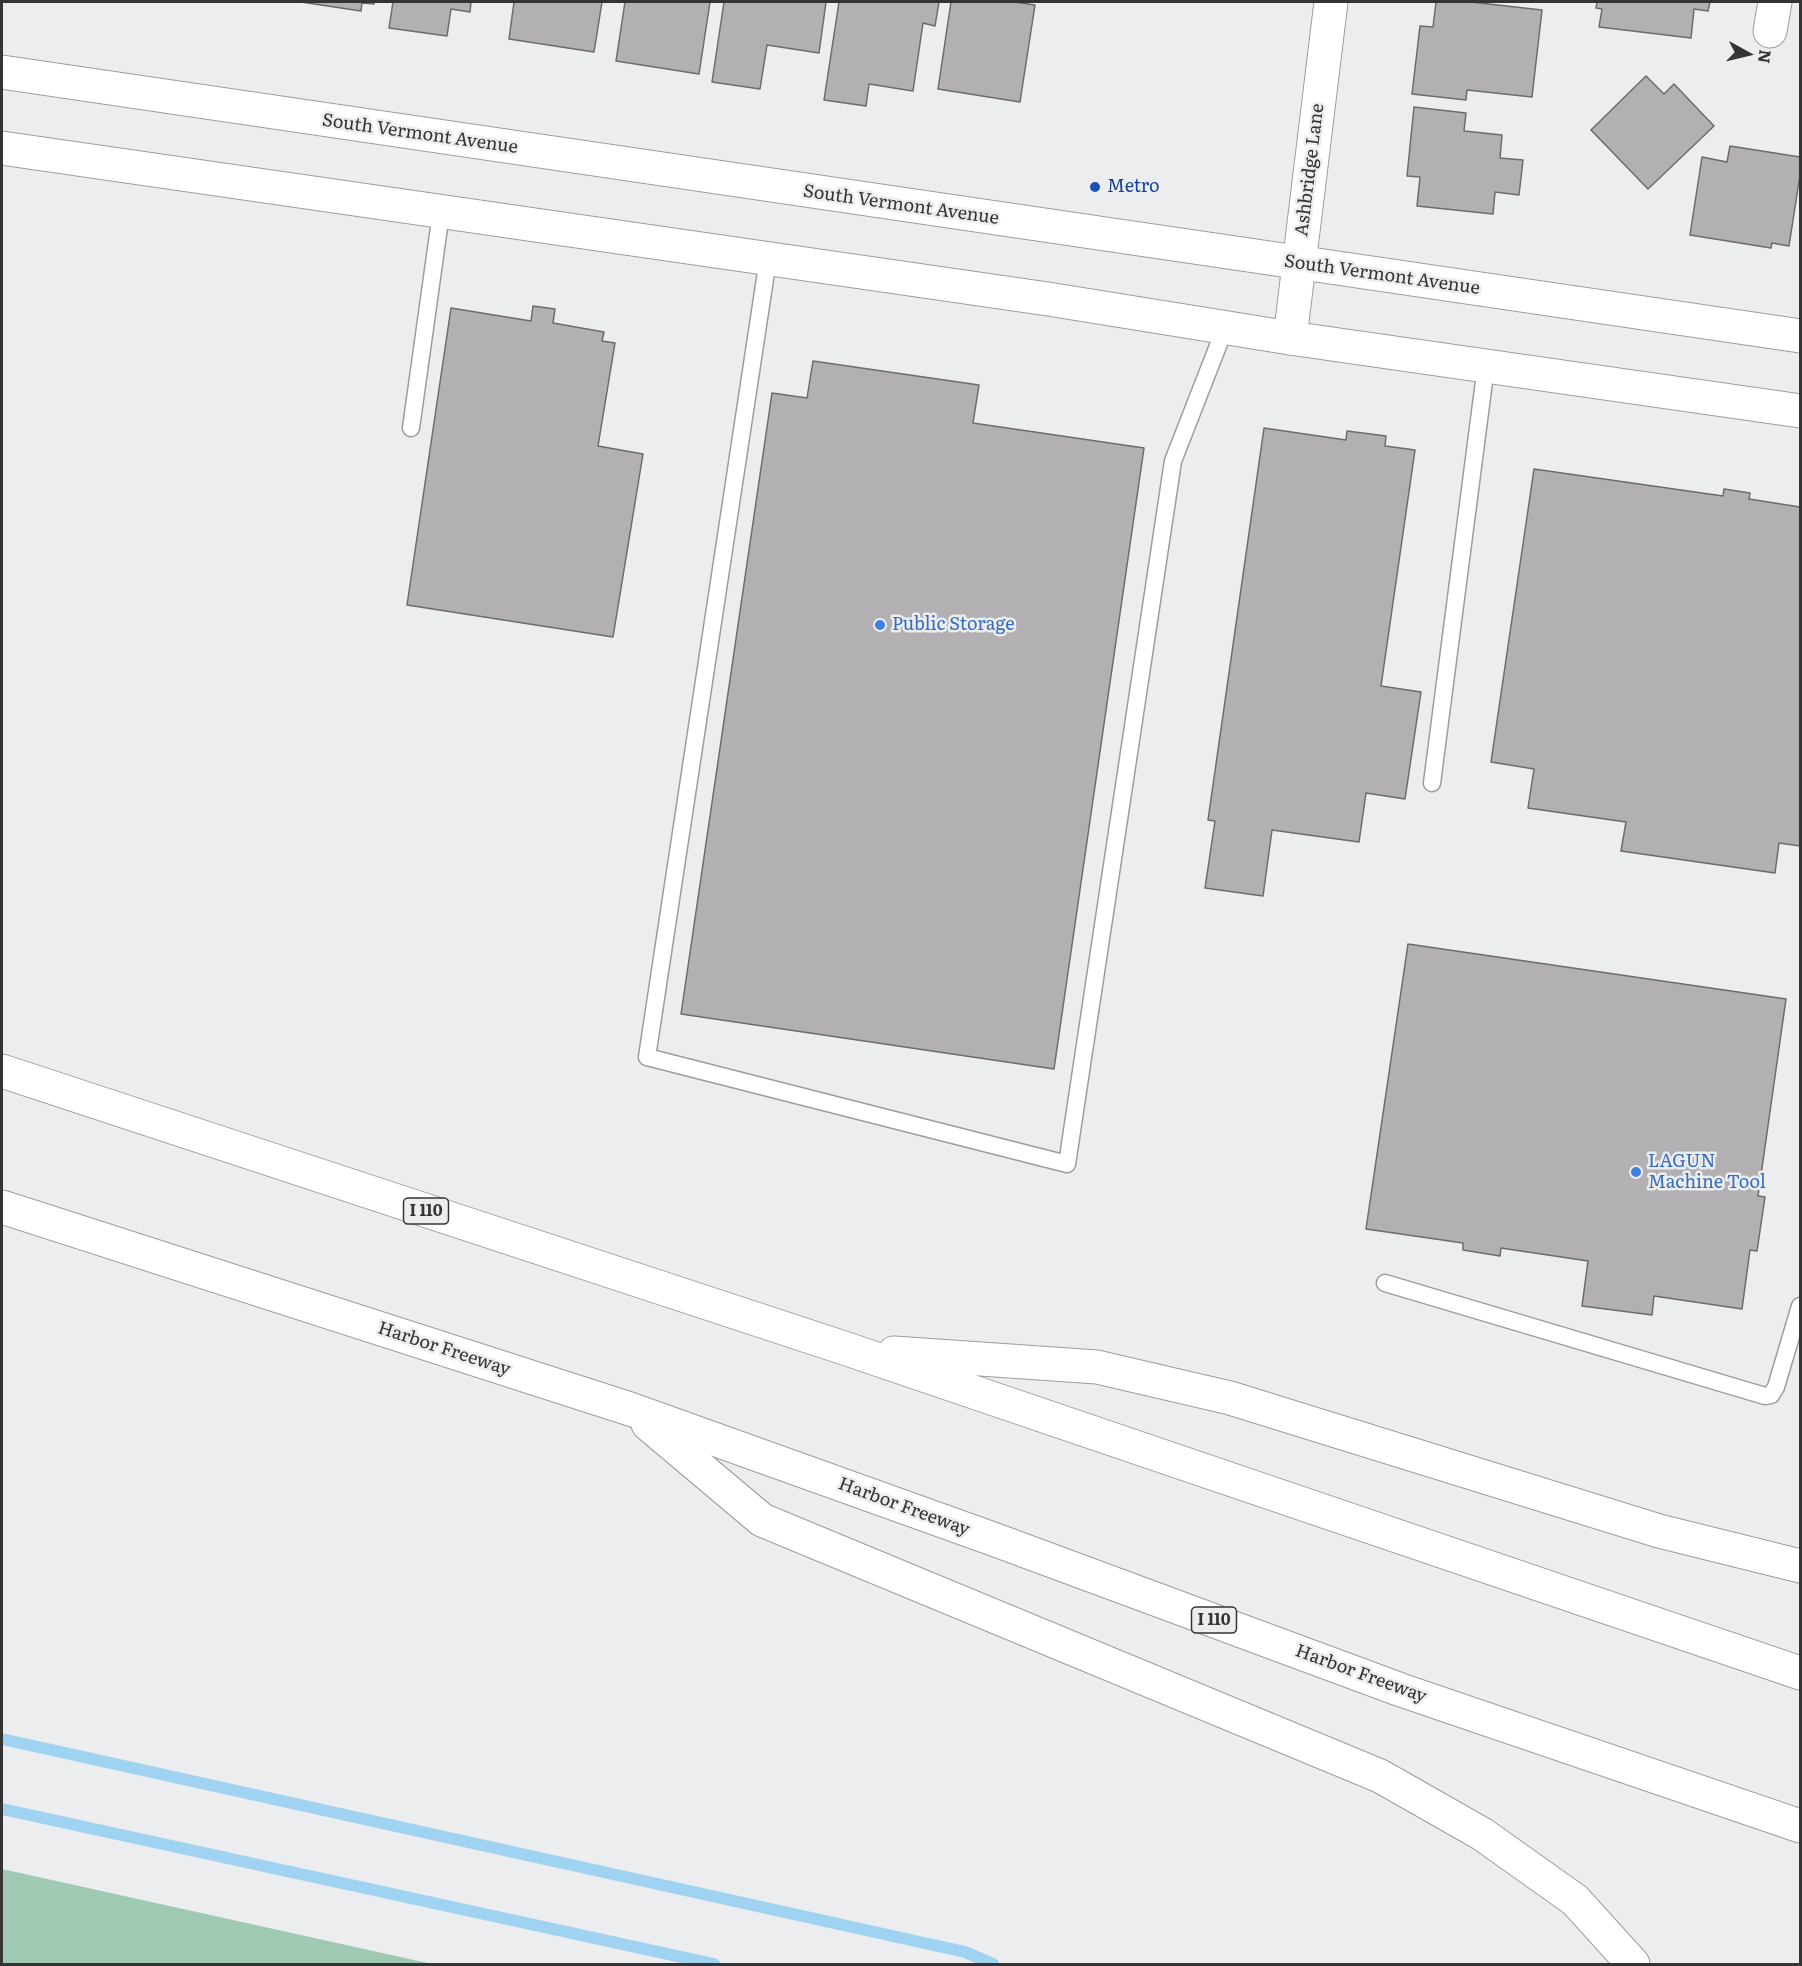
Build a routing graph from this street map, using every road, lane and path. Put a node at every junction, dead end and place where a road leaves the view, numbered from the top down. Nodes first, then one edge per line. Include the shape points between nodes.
1 (1331, 2) edge
2 (2, 72) edge
3 (2, 148) edge
4 (441, 213) junction
5 (768, 259) junction
6 (1298, 263) junction
7 (1226, 328) junction
8 (1800, 336) edge
9 (1290, 338) junction
10 (1486, 366) junction
11 (1800, 411) edge
12 (411, 428) dead end
13 (1432, 783) dead end
14 (2, 1071) edge
15 (2, 1207) edge
16 (1385, 1282) dead end
17 (1800, 1306) edge
18 (850, 1350) junction
19 (630, 1409) junction
20 (1800, 1566) edge
21 (1800, 1673) edge
22 (1800, 1826) edge
23 (1633, 1965) edge

1 - 6 main road, Ashbridge Lane
2 - 6 main road, South Vermont Avenue
3 - 4 main road
4 - 5 main road
4 - 12 lane
5 - 7 main road
5 - 7 lane via 647,1057 1067,1164 1173,461
6 - 8 main road, South Vermont Avenue
6 - 9 main road, Ashbridge Lane
7 - 9 main road
9 - 10 main road
10 - 11 main road
10 - 13 lane
14 - 18 main road, I 110
15 - 19 main road, Harbor Freeway / I 110
16 - 17 lane via 1765,1396 1771,1395 1776,1387
18 - 20 main road via 1097,1367 1230,1398 1659,1531
18 - 21 main road, I 110
19 - 22 main road, Harbor Freeway / I 110 via 1401,1690
19 - 23 main road via 762,1520 1390,1782 1482,1834 1575,1900

